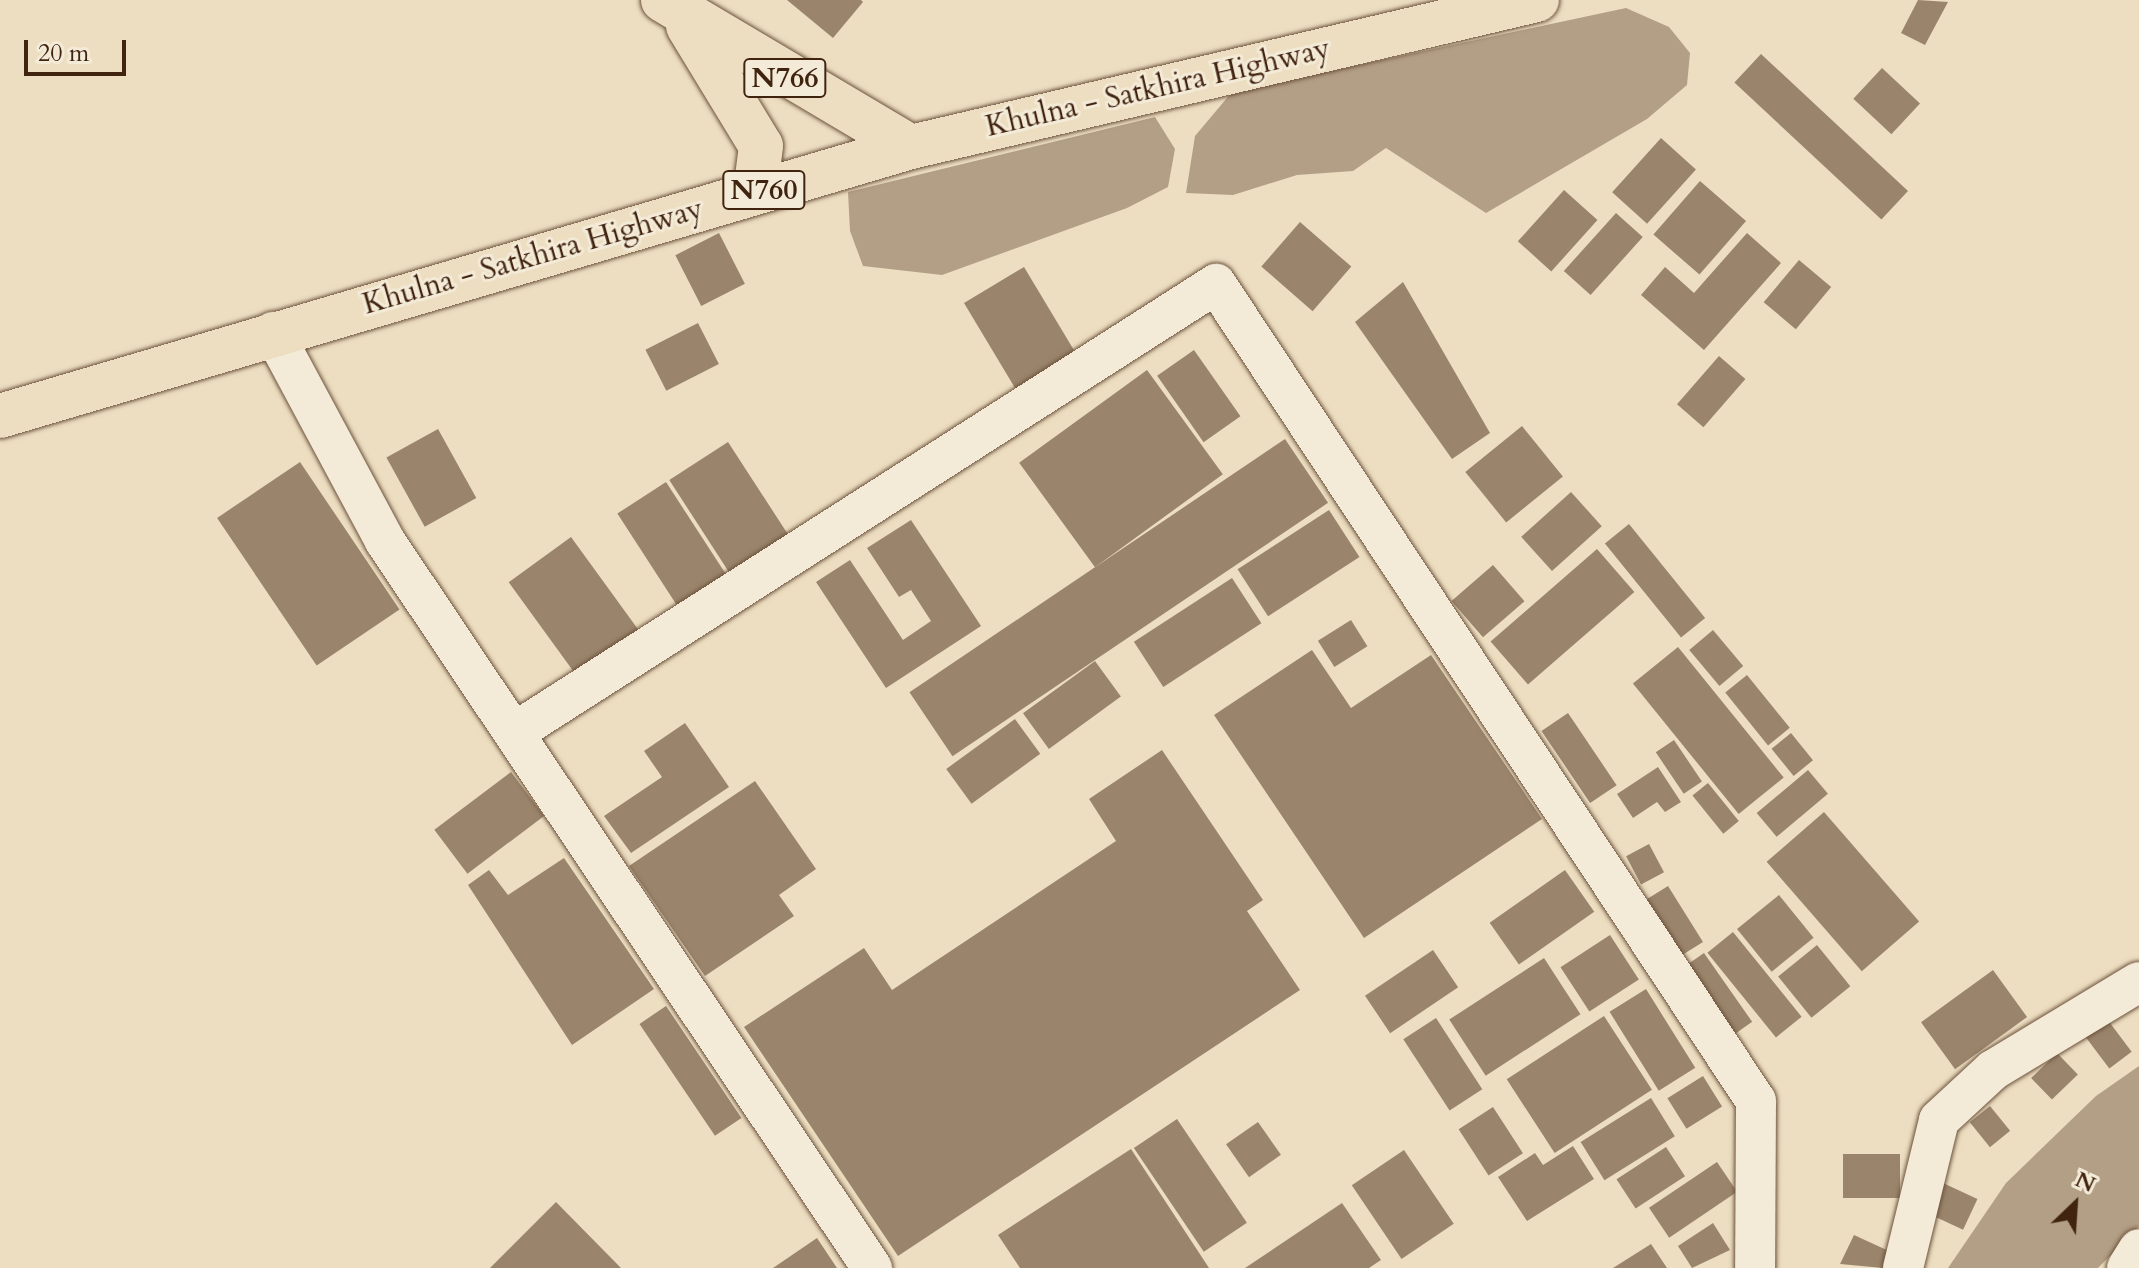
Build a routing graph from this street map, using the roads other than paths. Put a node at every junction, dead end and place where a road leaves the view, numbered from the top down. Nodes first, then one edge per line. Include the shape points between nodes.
1 (1537, 0) edge
2 (673, 9) edge
3 (911, 147) junction
4 (755, 193) junction
5 (273, 332) junction
6 (0, 416) edge
7 (515, 732) junction
8 (2139, 982) edge
9 (2139, 1249) edge
10 (872, 1268) edge
11 (1755, 1268) edge
12 (1903, 1268) edge
13 (2127, 1268) edge

1 - 3 highway, Khulna - Satkhira Highway / N760
2 - 3 highway, N766
2 - 4 highway via 761,146
3 - 4 highway, Khulna - Satkhira Highway / N760
4 - 5 highway, Khulna - Satkhira Highway / N760
5 - 6 highway, Khulna - Satkhira Highway / N760
5 - 7 street via 385,541
7 - 10 street
7 - 11 street via 1216,284 1756,1101
8 - 12 street via 1993,1070 1939,1120
9 - 13 street

